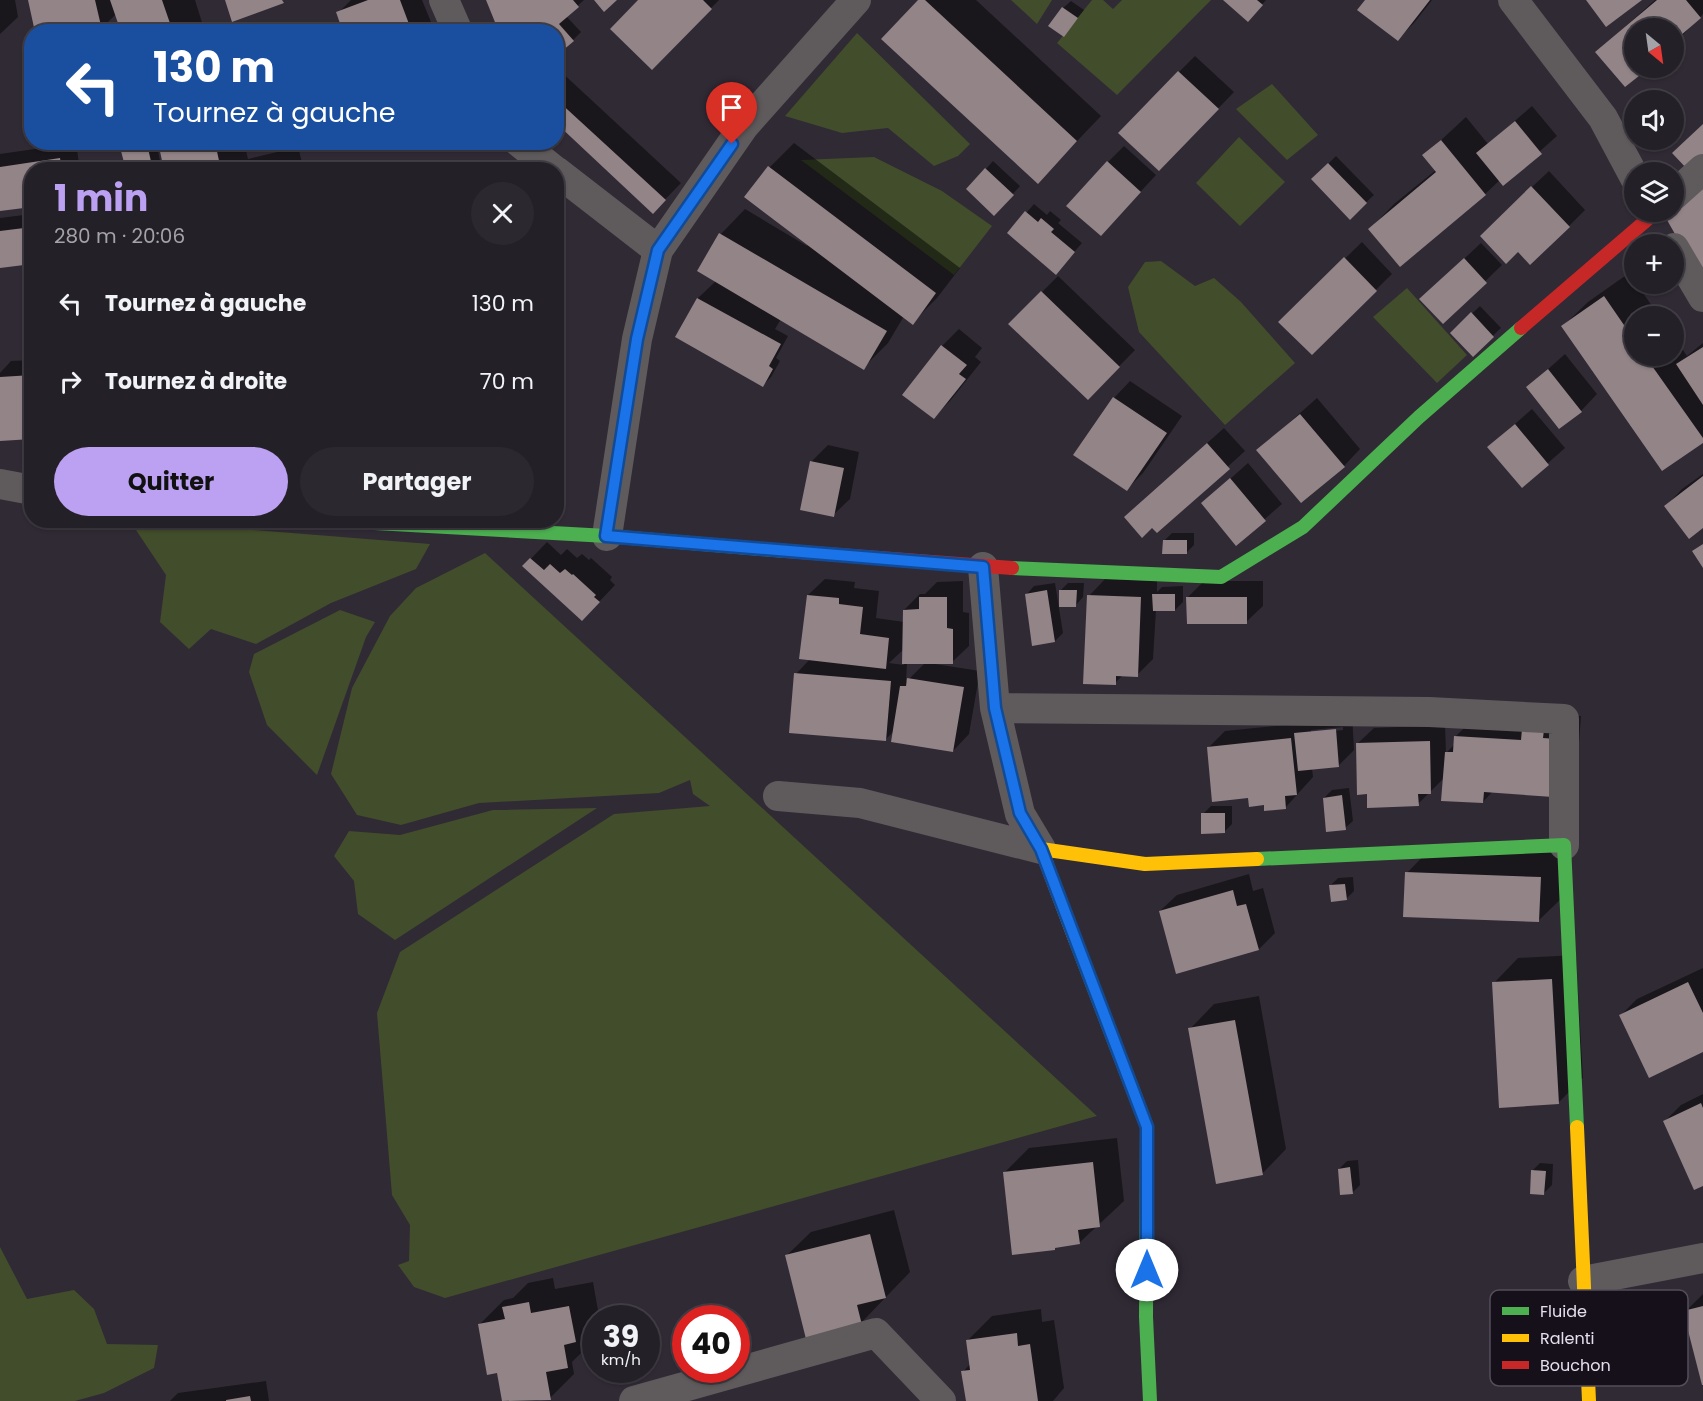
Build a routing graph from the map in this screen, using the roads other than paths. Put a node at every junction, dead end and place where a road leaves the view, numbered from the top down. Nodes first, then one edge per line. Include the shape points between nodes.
1 (444, 0) edge
2 (856, 0) edge
3 (1513, 0) edge
4 (454, 24) edge
5 (529, 150) edge
6 (545, 162) edge
7 (1627, 162) edge
8 (1703, 169) edge
9 (564, 177) edge
10 (1684, 186) edge
11 (1643, 222) edge
12 (658, 250) junction
13 (1684, 265) edge
14 (1703, 297) edge
15 (0, 484) edge
16 (24, 488) edge
17 (463, 528) edge
18 (606, 536) junction
19 (983, 567) junction
20 (995, 708) junction
21 (778, 796) dead end
22 (1564, 845) junction
23 (1041, 849) junction
24 (1703, 1258) edge
25 (1583, 1281) junction
26 (1583, 1290) edge
27 (1588, 1386) edge
28 (634, 1401) edge
29 (941, 1401) edge
30 (1150, 1401) edge
31 (1589, 1401) edge

1 - 4 street
2 - 12 street via 744,126
3 - 7 street via 1603,117
5 - 6 street
8 - 10 street
9 - 12 street
11 - 19 street via 1419,417 1303,527 1221,577
12 - 18 street via 637,339
13 - 14 street
15 - 16 street
17 - 18 street
18 - 19 street
19 - 20 street
20 - 22 street via 1429,712 1564,718
20 - 23 street via 1020,813
21 - 23 street via 860,803
22 - 23 street via 1145,864
22 - 25 street
23 - 30 street via 1147,1127 1146,1317
24 - 25 street
25 - 26 street
27 - 31 street
28 - 29 street via 876,1333

